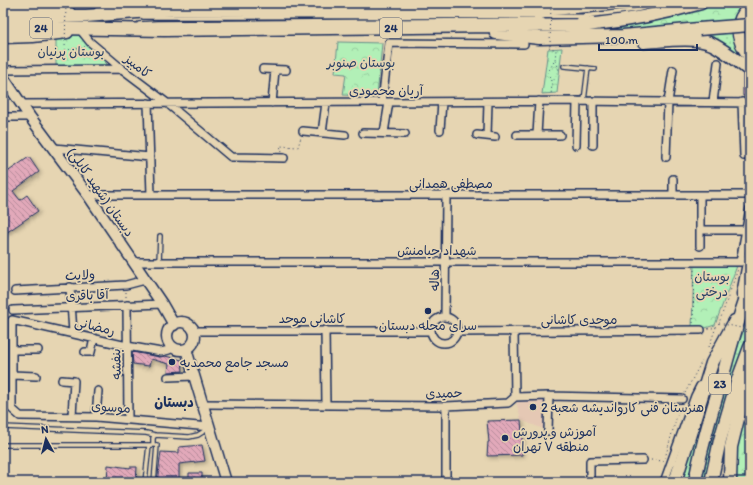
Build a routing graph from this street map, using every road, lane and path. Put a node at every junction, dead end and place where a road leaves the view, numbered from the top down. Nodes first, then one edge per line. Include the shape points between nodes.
1 (66, 3) edge
2 (164, 3) edge
3 (551, 3) edge
4 (620, 3) edge
5 (665, 3) edge
6 (701, 3) edge
7 (3, 4) edge
8 (140, 4) edge
9 (451, 6) edge
10 (528, 6) edge
11 (668, 6) dead end
12 (750, 6) edge
13 (3, 16) edge
14 (86, 16) junction
15 (133, 17) dead end
16 (140, 17) dead end
17 (121, 24) dead end
18 (134, 24) dead end
19 (750, 25) edge
20 (451, 27) junction
21 (3, 28) edge
22 (78, 28) junction
23 (8, 37) edge
24 (559, 38) junction
25 (3, 44) edge
26 (524, 44) dead end
27 (83, 48) dead end
28 (750, 57) edge
29 (555, 59) junction
30 (718, 63) dead end
31 (564, 66) dead end
32 (588, 68) junction
33 (122, 69) junction
34 (263, 69) dead end
35 (595, 69) dead end
36 (3, 70) edge
37 (275, 70) junction
38 (286, 70) dead end
39 (673, 70) dead end
40 (750, 71) edge
41 (3, 77) edge
42 (552, 84) junction
43 (539, 101) junction
44 (551, 101) junction
45 (581, 101) junction
46 (326, 102) junction
47 (385, 102) junction
48 (442, 102) junction
49 (488, 102) junction
50 (593, 102) junction
51 (668, 102) junction
52 (714, 102) junction
53 (742, 102) junction
54 (148, 103) junction
55 (167, 103) junction
56 (272, 103) junction
57 (750, 103) edge
58 (21, 104) junction
59 (30, 116) junction
60 (3, 117) edge
61 (440, 130) dead end
62 (303, 131) joint
63 (322, 133) junction
64 (363, 133) dead end
65 (384, 133) junction
66 (405, 134) dead end
67 (345, 135) dead end
68 (477, 135) dead end
69 (516, 135) dead end
70 (537, 135) junction
71 (560, 135) dead end
72 (487, 136) junction
73 (495, 137) dead end
74 (576, 145) dead end
75 (593, 146) dead end
76 (54, 148) junction
77 (744, 156) dead end
78 (150, 157) junction
79 (666, 157) dead end
80 (284, 158) joint
81 (673, 179) dead end
82 (88, 195) junction
83 (151, 195) junction
84 (446, 195) junction
85 (673, 195) junction
86 (700, 195) junction
87 (750, 195) edge
88 (750, 208) edge
89 (700, 230) junction
90 (746, 230) junction
91 (160, 236) dead end
92 (700, 246) dead end
93 (745, 260) edge
94 (133, 262) junction
95 (159, 262) junction
96 (446, 262) junction
97 (694, 262) junction
98 (145, 280) junction
99 (126, 285) junction
100 (70, 287) junction
101 (750, 287) edge
102 (15, 291) dead end
103 (162, 304) junction
104 (127, 305) junction
105 (71, 307) junction
106 (13, 310) dead end
107 (740, 314) junction
108 (445, 318) junction
109 (719, 323) junction
110 (174, 324) junction
111 (716, 327) junction
112 (326, 330) junction
113 (692, 330) junction
114 (701, 330) joint
115 (750, 330) edge
116 (194, 331) junction
117 (431, 331) junction
118 (514, 331) junction
119 (457, 332) junction
120 (73, 333) junction
121 (94, 338) junction
122 (127, 346) junction
123 (172, 347) junction
124 (750, 347) edge
125 (186, 349) junction
126 (12, 350) junction
127 (38, 350) dead end
128 (708, 350) dead end
129 (85, 352) dead end
130 (708, 360) junction
131 (750, 369) edge
132 (12, 374) junction
133 (36, 376) dead end
134 (195, 376) junction
135 (168, 377) dead end
136 (62, 380) dead end
137 (98, 391) dead end
138 (549, 396) junction
139 (514, 397) junction
140 (682, 399) junction
141 (204, 404) junction
142 (326, 405) junction
143 (446, 406) junction
144 (72, 416) junction
145 (96, 417) junction
146 (128, 420) junction
147 (3, 427) edge
148 (210, 427) junction
149 (548, 431) dead end
150 (155, 435) junction
151 (3, 445) edge
152 (153, 445) junction
153 (643, 460) joint
154 (145, 482) edge
155 (154, 482) edge
156 (226, 482) edge
157 (446, 482) edge
158 (590, 482) edge
159 (664, 482) edge
160 (675, 482) edge
161 (695, 482) edge
162 (711, 482) edge
163 (730, 482) edge

1 - 27 path, bridge via 65,50
2 - 8 street
3 - 29 path, bridge via 549,47 556,50
4 - 10 main road, 24 via 553,9
5 - 16 lane via 635,10 584,16
6 - 20 main road, 24 via 638,18 587,25
7 - 14 main road via 24,4
8 - 14 street via 102,9
9 - 10 main road, 24
9 - 14 main road, 24 via 176,9
11 - 18 lane via 629,14 575,20
12 - 28 main road via 741,18 738,31 741,44
13 - 14 main road, 24
14 - 15 lane
17 - 22 lane
19 - 24 main road, bridge via 623,36
20 - 22 main road, 24 via 164,30
20 - 24 main road via 539,38
21 - 22 main road, 24
22 - 23 main road via 72,31
22 - 33 street, کامبیز via 90,42
23 - 25 main road
24 - 40 main road via 622,42 697,40 711,43 727,52
26 - 47 street via 389,43
29 - 42 path via 559,69
29 - 42 path via 548,72
30 - 52 street
31 - 32 lane
32 - 35 lane
32 - 45 lane
33 - 36 street
33 - 55 street, کامبیز
34 - 37 street
37 - 38 street
37 - 56 street
39 - 51 street
41 - 58 main road, دبستان (شهید کابلی)
42 - 44 path
43 - 44 street, آریان محمودی
43 - 49 street, آریان محمودی
43 - 70 street
44 - 45 street, آریان محمودی
45 - 50 street, آریان محمودی
45 - 74 street
46 - 47 street, آریان محمودی
46 - 56 street, آریان محمودی
46 - 63 street
47 - 48 street, آریان محمودی
47 - 65 street
48 - 49 street, آریان محمودی
48 - 61 street
49 - 72 street
50 - 51 street, آریان محمودی
50 - 75 street
51 - 52 street, آریان محمودی
51 - 79 street
52 - 53 street, آریان محمودی
53 - 57 street, آریان محمودی
53 - 77 street
54 - 55 street, آریان محمودی
54 - 58 street, آریان محمودی
54 - 78 street
55 - 56 street, آریان محمودی
55 - 80 street, کامبیز via 231,157
58 - 59 main road, دبستان (شهید کابلی)
59 - 60 street
59 - 76 main road, دبستان (شهید کابلی)
62 - 63 street
62 - 80 path via 298,147 280,146
63 - 67 street
64 - 65 street
65 - 66 street
68 - 72 street
69 - 70 street
70 - 71 street
72 - 73 street
76 - 78 street
76 - 82 main road, دبستان (شهید کابلی)
78 - 83 street
81 - 85 street
82 - 83 street, مصطفی همدانی
82 - 94 main road, دبستان (شهید کابلی)
83 - 84 street, مصطفی همدانی
84 - 85 street, مصطفی همدانی
84 - 96 street, هاله
85 - 86 street, مصطفی همدانی
86 - 87 street, مصطفی همدانی
86 - 89 street
88 - 90 street
89 - 90 street
89 - 92 street
90 - 93 street
91 - 95 lane
93 - 97 street, شهداد حیامنش
93 - 107 main road
93 - 109 path
94 - 95 street, شهداد حیامنش
94 - 98 main road, دبستان (شهید کابلی)
95 - 96 street, شهداد حیامنش
96 - 97 street, شهداد حیامنش
96 - 108 street, هاله
97 - 113 path
98 - 99 street, ولایت
98 - 103 main road, دبستان (شهید کابلی)
99 - 100 street, ولایت
99 - 104 path
100 - 102 street, ولایت
100 - 105 street
101 - 107 main road, 23
103 - 104 street, آقا باقری
103 - 110 main road, دبستان (شهید کابلی)
104 - 105 street, آقا باقری
104 - 122 street, بنفشه
105 - 106 street, آقا باقری
105 - 120 street
107 - 130 main road
107 - 161 main road, 23
108 - 117 street via 434,323
108 - 119 street via 456,324
109 - 111 path
109 - 115 path, bridge
110 - 116 main road via 186,323
110 - 123 main road via 167,334
111 - 114 path
111 - 128 path
112 - 116 street, کاشانی موحد
112 - 117 street, کاشانی موحد
112 - 142 street
113 - 114 street, موحدی کاشانی
113 - 118 street, موحدی کاشانی
116 - 125 main road via 193,342
117 - 119 street via 435,339 442,343 454,340
118 - 119 street, موحدی کاشانی
118 - 139 street
120 - 121 street, رمضانی
120 - 126 street, رمضانی via 12,320
121 - 122 street, رمضانی
121 - 129 street via 91,352
122 - 123 street, رمضانی via 161,352
122 - 146 street, بنفشه
123 - 125 main road via 178,350
124 - 162 main road, 23 via 739,375
125 - 134 main road
126 - 127 street
126 - 132 street
130 - 140 path
130 - 159 street
130 - 160 main road
131 - 163 main road via 731,447
132 - 133 street
132 - 144 street, موسوی via 12,409 20,416
134 - 135 street
134 - 141 main road
136 - 144 street via 74,381
137 - 145 street
138 - 139 street, حمیدی
138 - 140 street, حمیدی
138 - 149 street
139 - 143 street, حمیدی via 508,403
140 - 153 path via 664,461
141 - 142 street, حمیدی
141 - 148 main road
142 - 143 street, حمیدی
143 - 157 street
144 - 145 street, موسوی
145 - 146 street, موسوی
146 - 148 street, موسوی
147 - 150 lane
148 - 150 lane via 198,435 189,437
148 - 156 main road
150 - 152 lane
151 - 152 lane
152 - 154 lane
152 - 155 lane
153 - 158 street via 590,461

